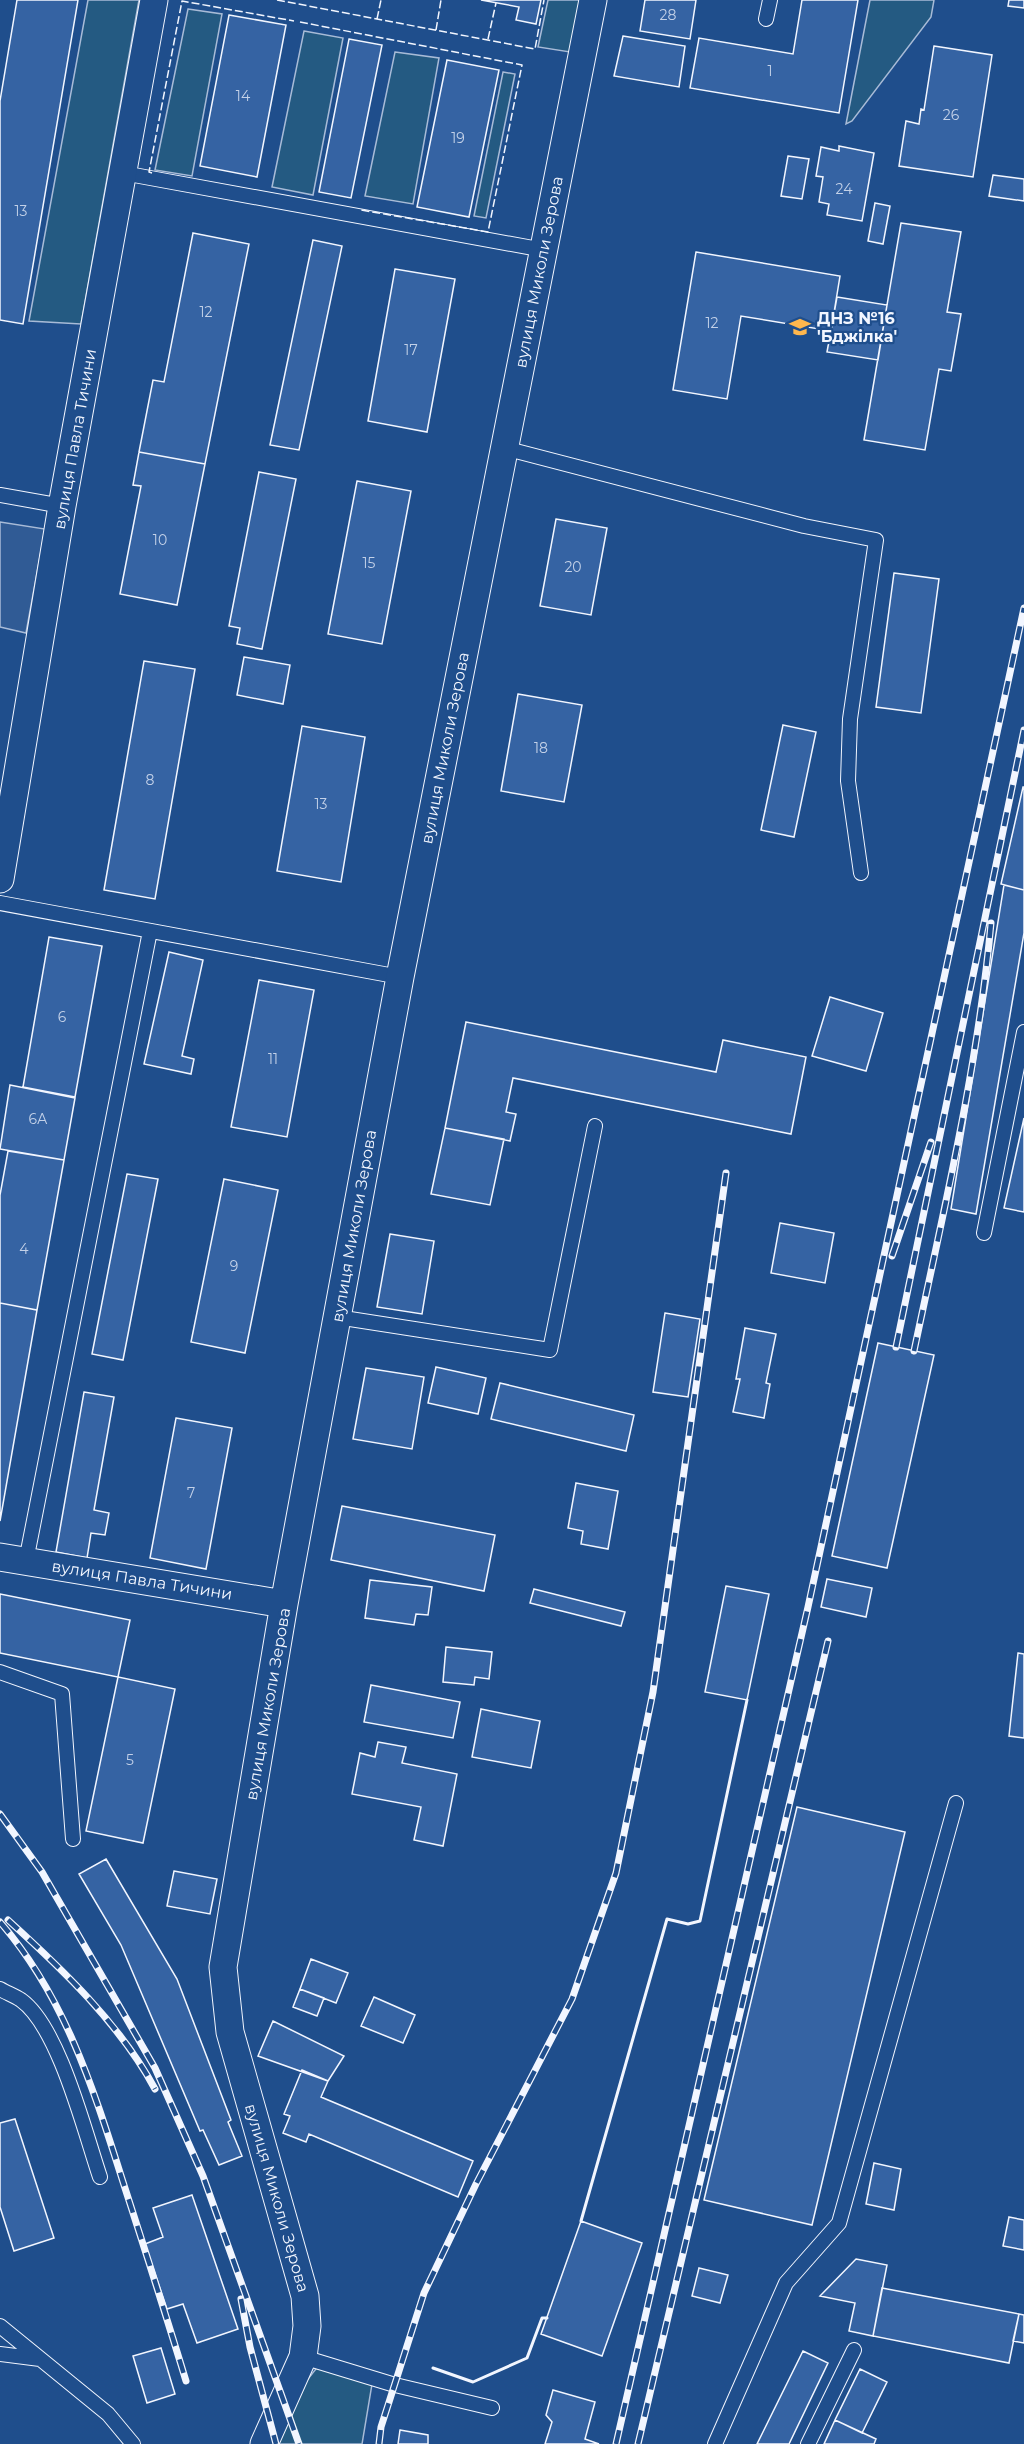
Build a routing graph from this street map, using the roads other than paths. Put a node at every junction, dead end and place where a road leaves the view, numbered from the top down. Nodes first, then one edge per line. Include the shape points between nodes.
1 (154, 0) edge
2 (593, 0) edge
3 (770, 0) edge
4 (766, 19) dead end
5 (123, 173) junction
6 (544, 250) junction
7 (504, 448) junction
8 (0, 495) edge
9 (62, 506) junction
10 (861, 873) dead end
11 (0, 879) edge
12 (0, 903) edge
13 (150, 931) junction
14 (400, 977) junction
15 (1024, 1032) edge
16 (595, 1126) dead end
17 (984, 1233) dead end
18 (337, 1317) junction
19 (0, 1557) edge
20 (26, 1561) junction
21 (284, 1604) junction
22 (0, 1672) edge
23 (956, 1803) dead end
24 (73, 1839) dead end
25 (0, 1989) edge
26 (100, 2177) dead end
27 (0, 2326) edge
28 (854, 2350) dead end
29 (0, 2354) edge
30 (303, 2357) junction
31 (40, 2359) junction
32 (492, 2408) dead end
33 (134, 2444) edge
34 (264, 2444) edge
35 (715, 2444) edge
36 (808, 2444) edge

1 - 5 street, вулиця Павла Тичини
2 - 6 street, вулиця Миколи Зерова
3 - 4 lane
5 - 6 lane
5 - 9 street, вулиця Павла Тичини
6 - 7 street, вулиця Миколи Зерова
7 - 10 lane via 804,526 876,540 850,719 849,781
7 - 14 street, вулиця Миколи Зерова
8 - 9 lane
9 - 11 street, вулиця Павла Тичини
12 - 13 lane
13 - 14 lane
13 - 20 lane
14 - 18 street, вулиця Миколи Зерова
15 - 17 lane
16 - 18 lane via 550,1350
18 - 21 street, вулиця Миколи Зерова
19 - 20 street, вулиця Павла Тичини
20 - 21 street, вулиця Павла Тичини
21 - 30 street, вулиця Миколи Зерова via 224,1967 230,2032 305,2296
22 - 24 lane via 62,1694
23 - 35 lane via 839,2223 786,2283
25 - 26 lane via 22,2001 41,2024 63,2063
27 - 31 lane
28 - 36 lane
29 - 31 lane
30 - 32 lane via 395,2385
30 - 34 street, вулиця Миколи Зерова
31 - 33 lane via 108,2414

